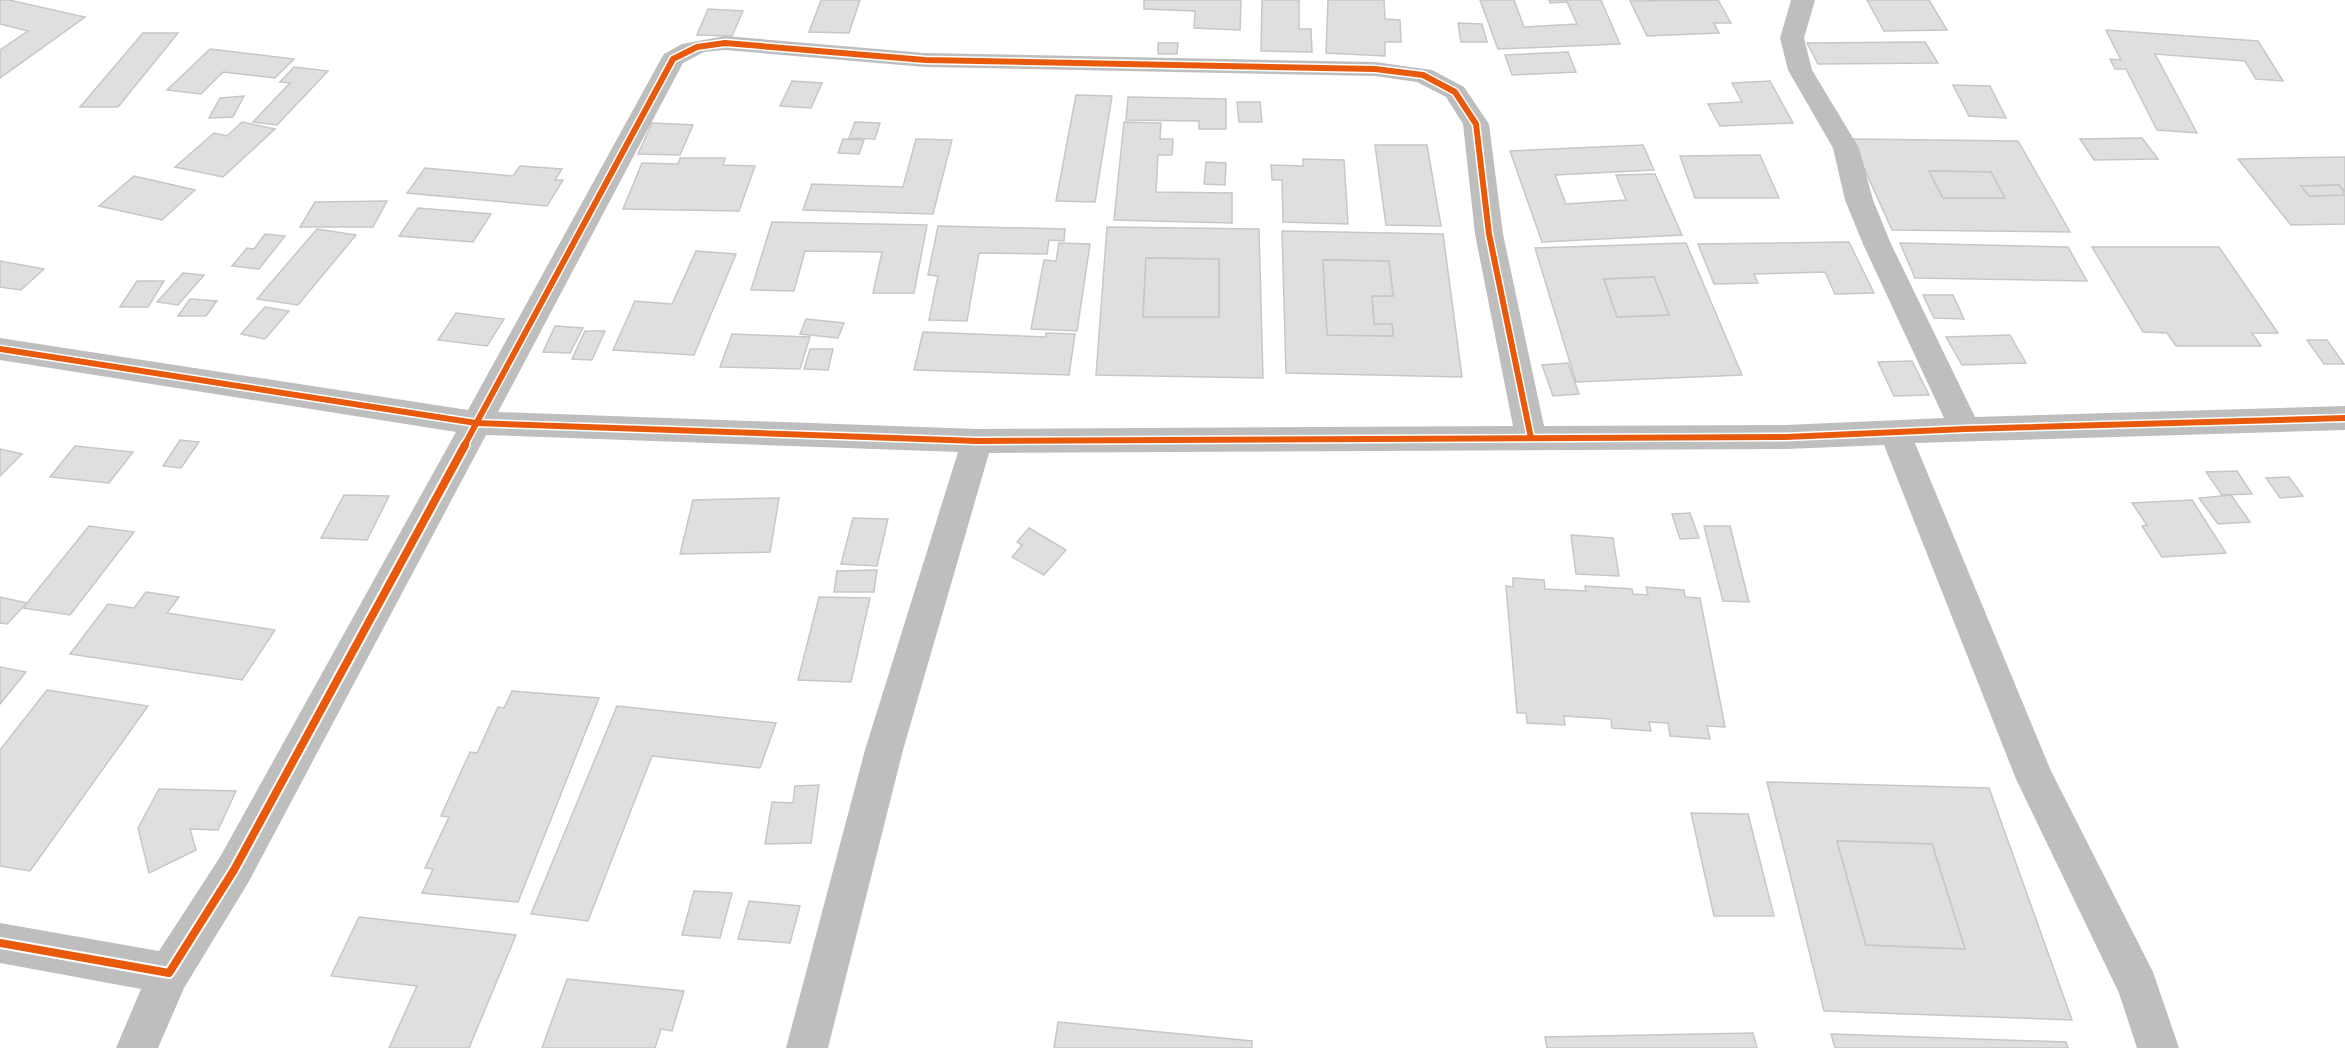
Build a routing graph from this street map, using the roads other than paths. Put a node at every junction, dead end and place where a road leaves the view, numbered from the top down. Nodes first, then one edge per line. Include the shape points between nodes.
1 (1803, 0) edge
2 (0, 349) edge
3 (2345, 418) edge
4 (476, 423) junction
5 (1965, 429) junction
6 (1895, 434) junction
7 (1531, 438) junction
8 (977, 441) junction
9 (0, 944) edge
10 (169, 973) junction
11 (137, 1048) edge
12 (807, 1048) edge
13 (2158, 1048) edge

1 - 5 street via 1792,38 1800,70 1846,148 1859,200
2 - 4 street
3 - 5 street
4 - 7 street via 673,59 686,49 725,43 925,60 1375,69 1423,75 1455,92 1476,124 1489,234
4 - 8 street
4 - 10 street via 234,870
5 - 6 street
6 - 7 street
6 - 13 street via 2036,779 2138,987
7 - 8 street
8 - 12 street via 884,750
9 - 10 street
10 - 11 street

